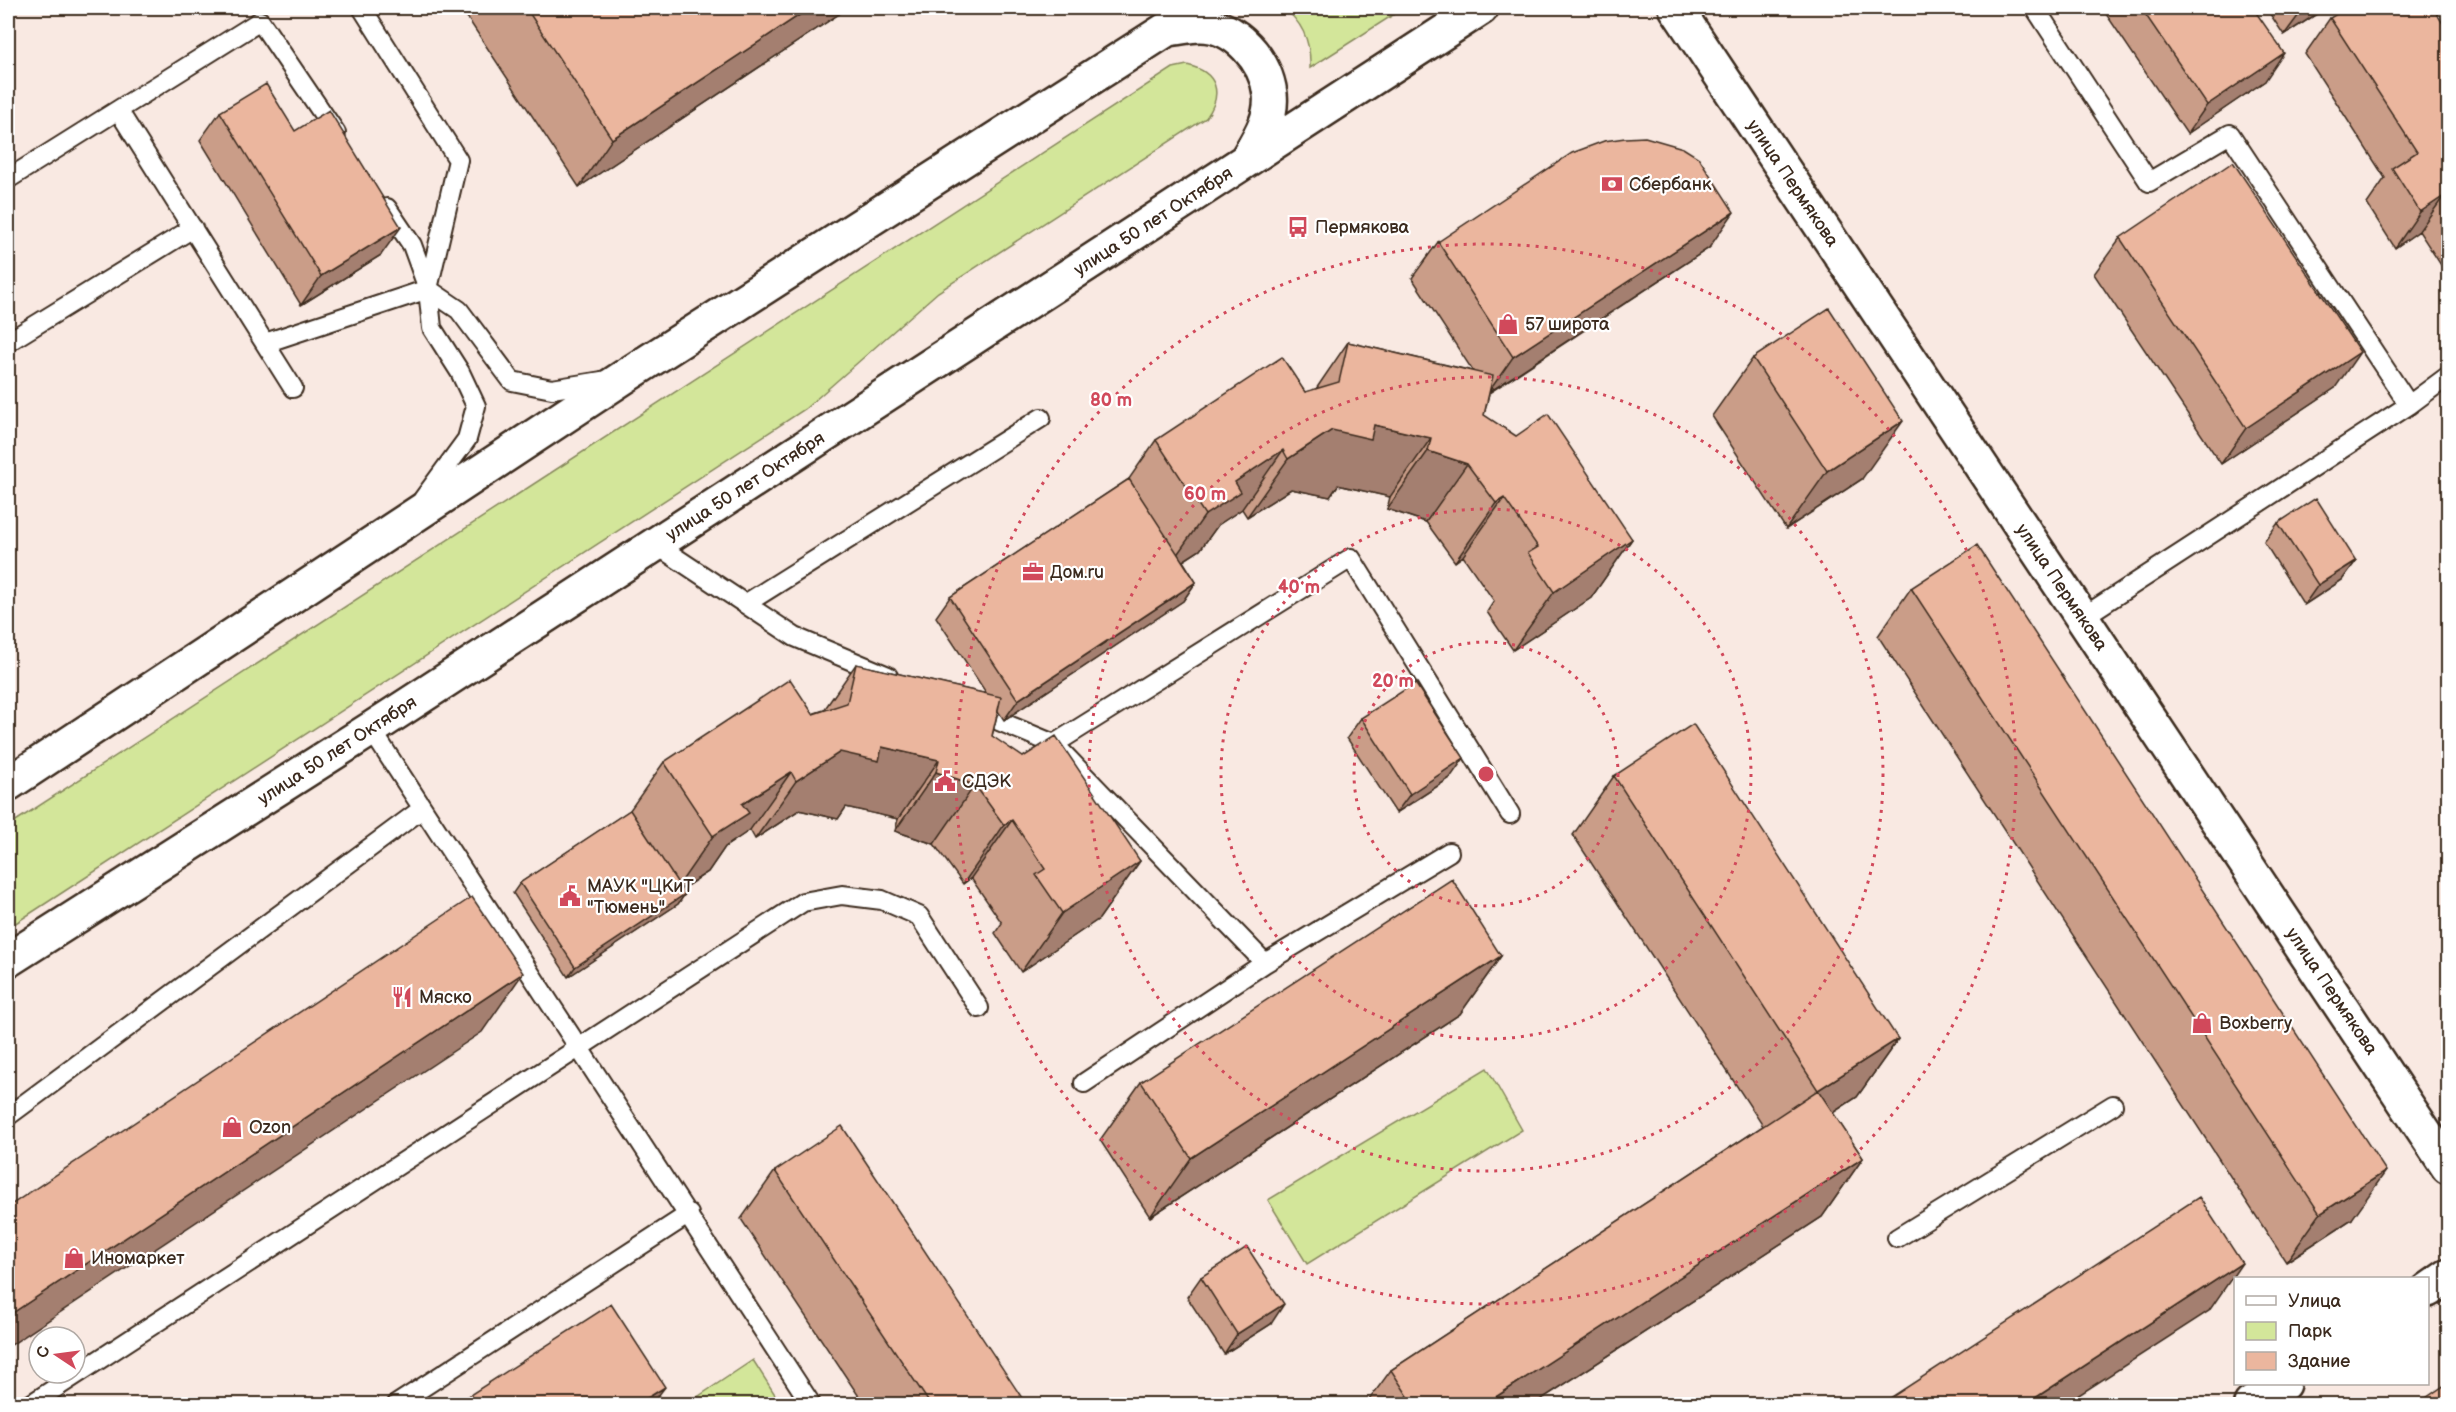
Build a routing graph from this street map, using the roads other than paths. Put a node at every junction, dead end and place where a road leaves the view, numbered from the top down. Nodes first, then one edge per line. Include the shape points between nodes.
1 (362, 8) edge
2 (1200, 8) edge
3 (1481, 8) edge
4 (1676, 8) edge
5 (2035, 8) edge
6 (2440, 8) edge
7 (2448, 20) edge
8 (1168, 29) junction
9 (118, 110) junction
10 (346, 148) edge
11 (1246, 160) junction
12 (8, 179) edge
13 (379, 196) edge
14 (194, 228) junction
15 (428, 289) junction
16 (8, 342) edge
17 (265, 343) junction
18 (2448, 376) edge
19 (624, 377) junction
20 (293, 388) dead end
21 (2409, 405) junction
22 (1041, 418) dead end
23 (408, 519) junction
24 (655, 544) junction
25 (745, 604) junction
26 (2083, 617) junction
27 (903, 682) edge
28 (957, 704) edge
29 (371, 729) junction
30 (1054, 744) junction
31 (8, 784) edge
32 (422, 809) junction
33 (1510, 814) dead end
34 (1449, 852) dead end
35 (8, 960) edge
36 (1265, 963) junction
37 (979, 1008) dead end
38 (578, 1048) junction
39 (1084, 1083) dead end
40 (2113, 1105) dead end
41 (8, 1116) edge
42 (2448, 1167) edge
43 (689, 1214) junction
44 (1897, 1238) dead end
45 (2448, 1276) edge
46 (2429, 1289) edge
47 (2280, 1385) edge
48 (31, 1404) edge
49 (397, 1404) edge
50 (811, 1404) edge
51 (2251, 1404) edge

1 - 15 lane via 458,160
2 - 8 main road
3 - 11 main road, улица 50 лет Октября
4 - 26 main road, улица Пермякова
5 - 21 lane via 2149,182 2230,134
6 - 7 lane
8 - 11 main road via 1202,25 1225,32 1236,36 1260,62 1271,96 1264,131
8 - 19 main road
9 - 10 lane via 260,21
9 - 12 lane
9 - 14 lane
11 - 24 main road, улица 50 лет Октября
13 - 15 lane via 412,245
14 - 16 lane
14 - 17 lane
15 - 17 lane
15 - 19 lane via 459,310 512,381 552,389
15 - 23 lane via 432,327 476,406 467,439
17 - 20 lane
18 - 21 lane
19 - 23 main road
21 - 26 lane
22 - 25 lane
23 - 31 main road
24 - 25 lane
24 - 29 main road, улица 50 лет Октября
25 - 27 lane via 795,637
26 - 42 main road, улица Пермякова
28 - 30 lane
29 - 32 lane
29 - 35 main road, улица 50 лет Октября
30 - 33 lane via 1351,558
30 - 36 lane
32 - 38 lane
32 - 41 lane
34 - 36 lane
36 - 39 lane
37 - 38 lane via 919,915 882,900 842,895 803,902
38 - 43 lane
38 - 48 lane
40 - 44 lane
43 - 49 lane
43 - 50 lane
45 - 46 main road
47 - 51 main road

